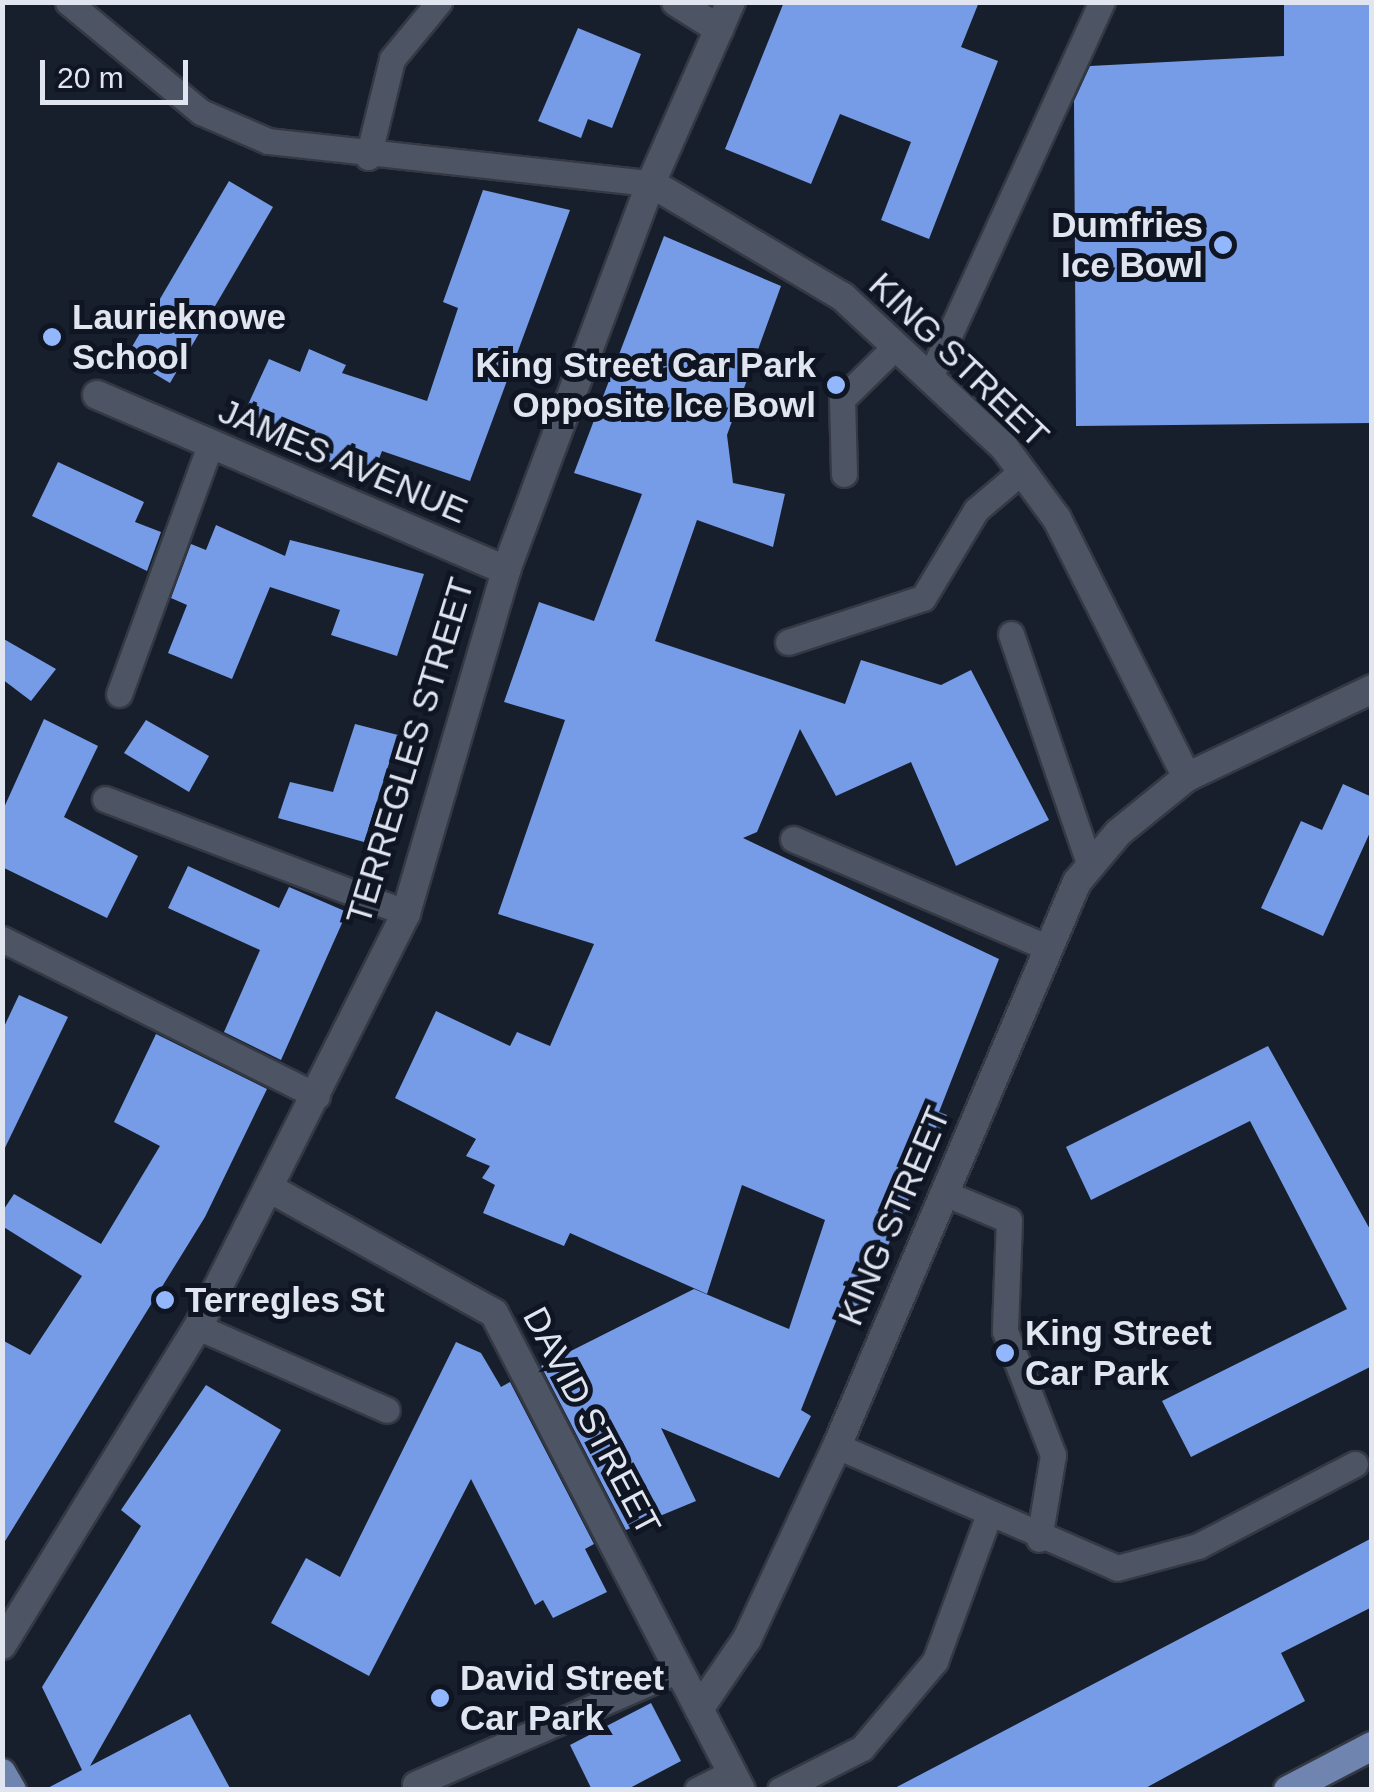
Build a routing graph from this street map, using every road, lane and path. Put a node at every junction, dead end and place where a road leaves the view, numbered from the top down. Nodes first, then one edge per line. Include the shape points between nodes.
1 (68, 2) edge
2 (439, 2) edge
3 (676, 2) edge
4 (731, 2) edge
5 (1102, 2) edge
6 (719, 29) junction
7 (368, 157) junction
8 (651, 183) junction
9 (896, 346) junction
10 (930, 377) junction
11 (98, 394) dead end
12 (210, 445) junction
13 (1022, 471) junction
14 (844, 474) dead end
15 (506, 570) junction
16 (1011, 634) dead end
17 (788, 642) dead end
18 (1372, 688) edge
19 (119, 694) dead end
20 (1187, 777) junction
21 (104, 799) dead end
22 (793, 839) dead end
23 (1090, 866) junction
24 (406, 913) junction
25 (2, 939) edge
26 (1050, 948) junction
27 (317, 1096) junction
28 (272, 1188) junction
29 (944, 1193) junction
30 (198, 1328) junction
31 (387, 1410) dead end
32 (837, 1446) junction
33 (1354, 1464) dead end
34 (989, 1514) junction
35 (1039, 1539) junction
36 (2, 1644) edge
37 (679, 1670) junction
38 (700, 1709) junction
39 (1372, 1746) edge
40 (2, 1773) edge
41 (737, 1780) edge
42 (414, 1784) dead end
43 (12, 1790) edge
44 (697, 1790) edge
45 (780, 1790) edge
46 (1288, 1790) edge

1 - 7 lane via 201,112 268,141
2 - 7 lane via 392,58
3 - 6 street
4 - 6 street, TERREGLES STREET
5 - 10 lane
6 - 8 street, TERREGLES STREET
7 - 8 lane
8 - 9 street, KING STREET via 776,250
8 - 15 street, TERREGLES STREET
9 - 10 street, KING STREET
9 - 14 lane via 842,400
10 - 13 street, KING STREET
11 - 12 street, JAMES AVENUE
12 - 15 street, JAMES AVENUE
12 - 19 lane
13 - 17 lane via 976,510 922,598
13 - 20 street, KING STREET via 1108,611
15 - 24 street, TERREGLES STREET
16 - 23 lane
18 - 20 street, KING STREET
20 - 23 street, KING STREET
21 - 24 lane
22 - 26 lane
23 - 26 street, KING STREET
24 - 27 street, TERREGLES STREET
25 - 27 lane
26 - 29 street, KING STREET
27 - 28 street, TERREGLES STREET
28 - 30 street, TERREGLES STREET
28 - 37 street, DAVID STREET via 494,1313
29 - 32 street, KING STREET
29 - 35 lane via 1009,1220 1004,1331 1053,1456
30 - 31 lane
30 - 36 street, TERREGLES STREET
32 - 34 lane
32 - 38 street, KING STREET via 747,1639
33 - 35 lane via 1158,1563 1116,1568
34 - 35 lane
34 - 45 lane via 936,1661 862,1748
37 - 38 street, DAVID STREET
37 - 42 lane
38 - 41 street, DAVID STREET
39 - 46 main road
40 - 43 main road
41 - 44 lane

